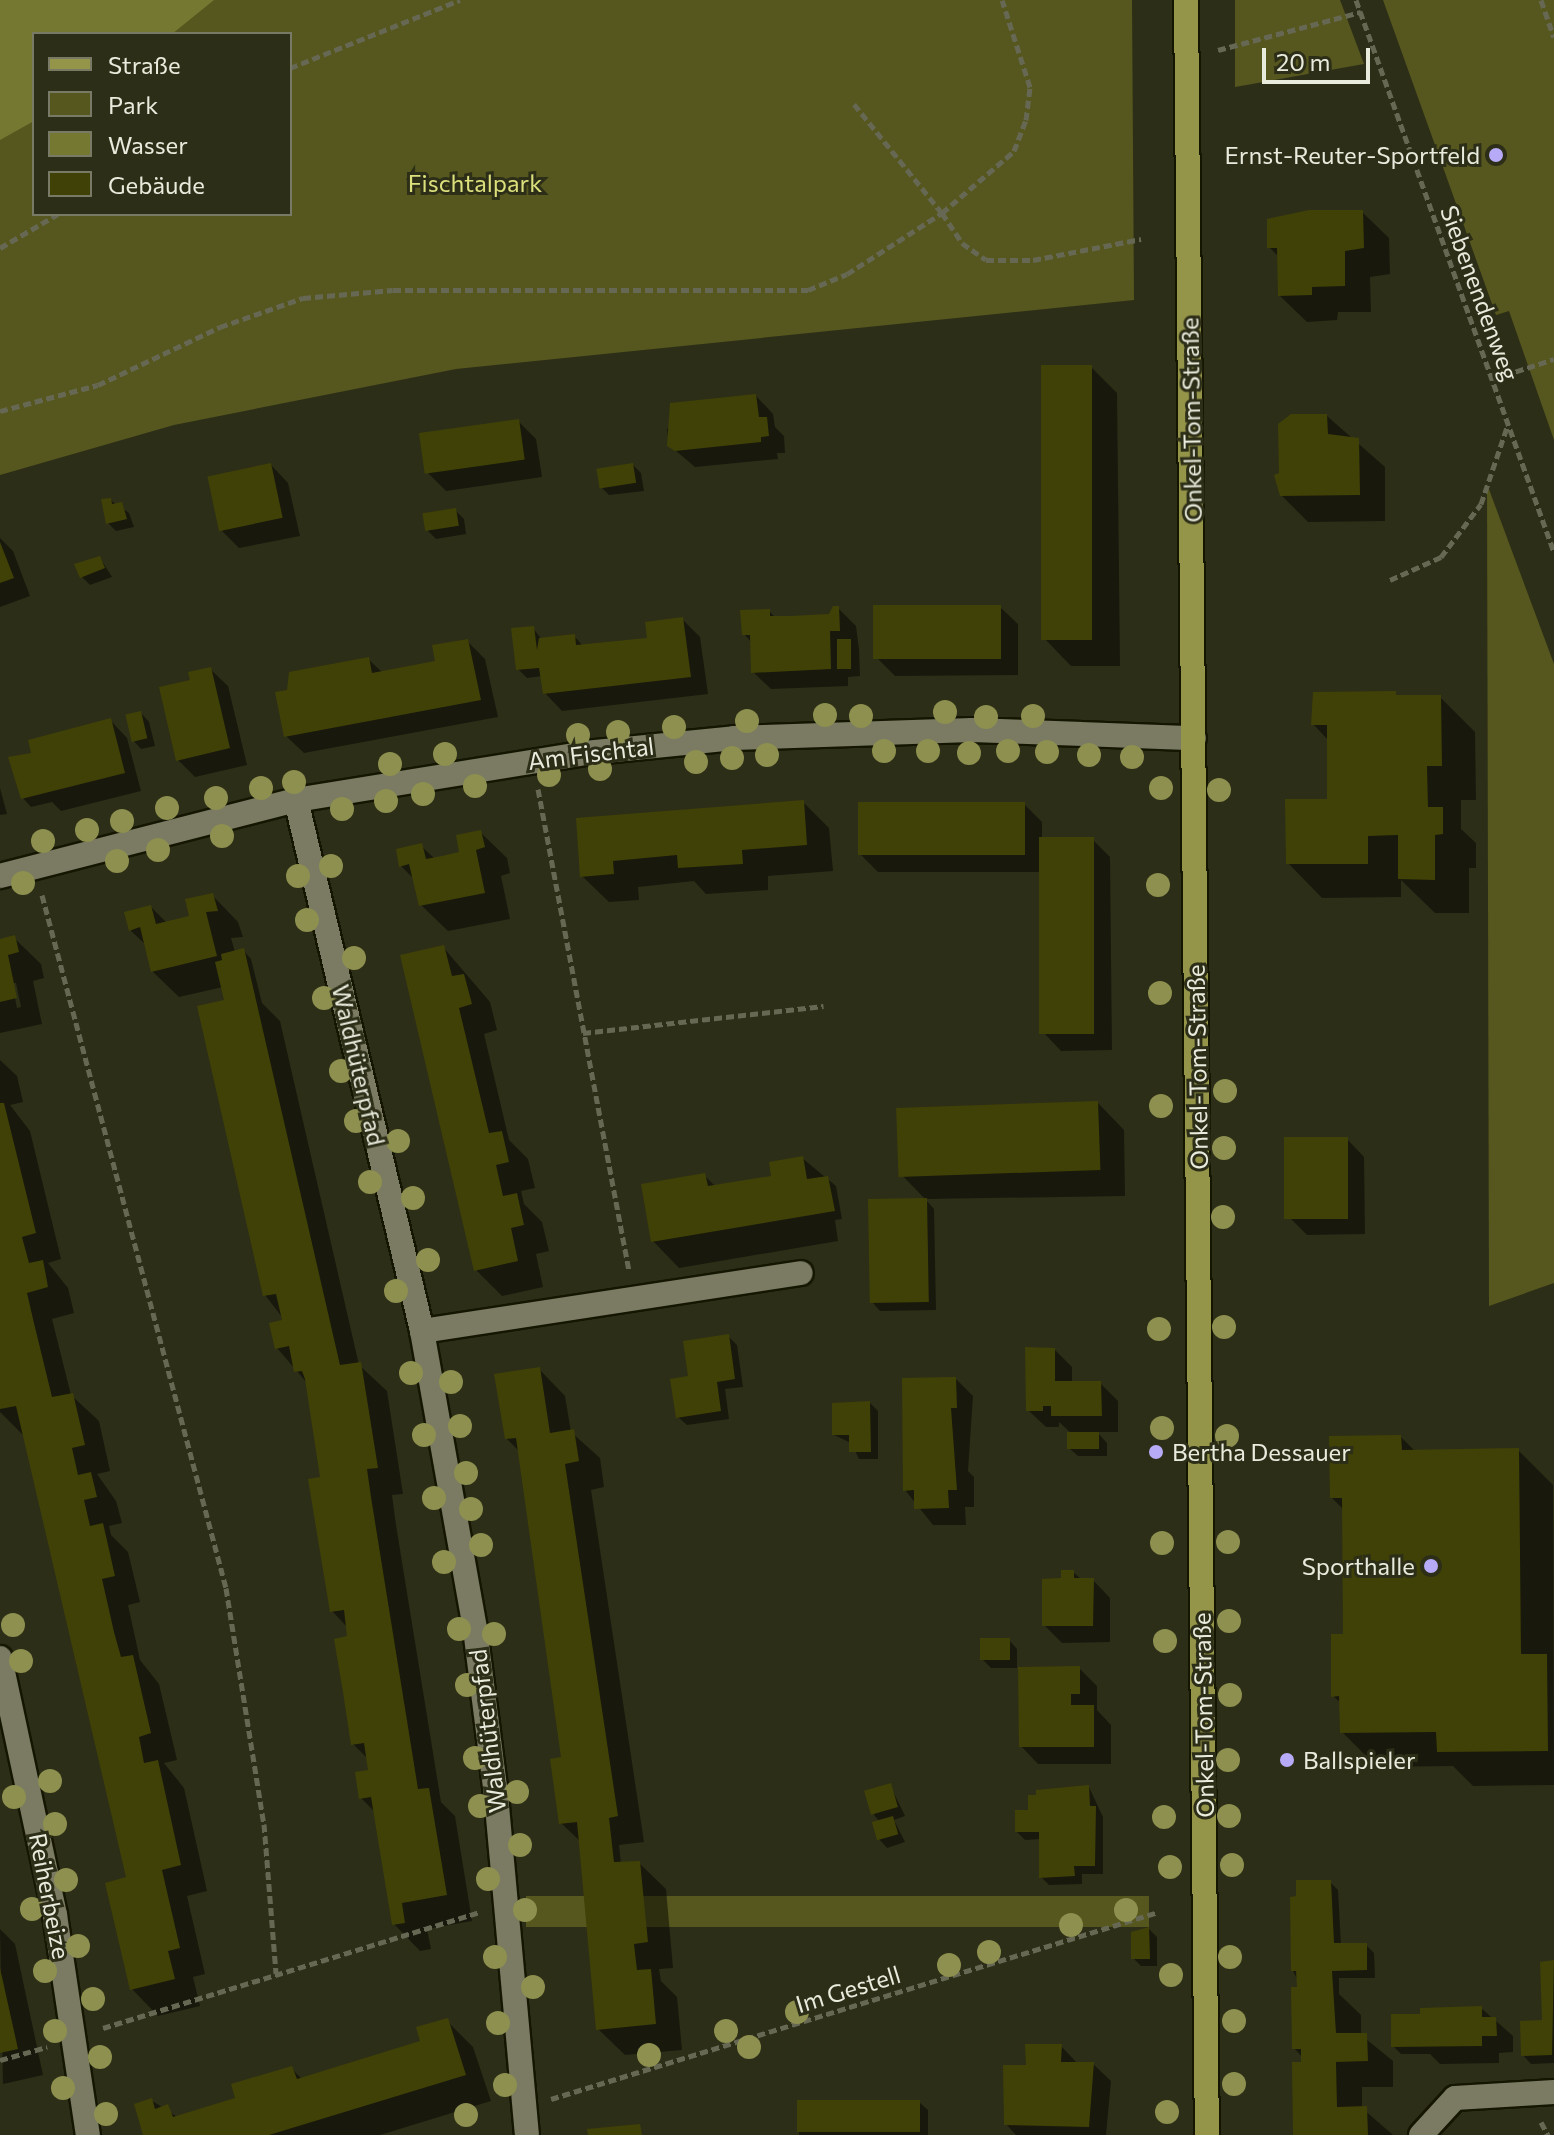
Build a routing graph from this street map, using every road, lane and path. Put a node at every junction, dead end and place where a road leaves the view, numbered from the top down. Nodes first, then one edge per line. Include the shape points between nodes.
1 (460, 0) edge
2 (1002, 0) edge
3 (1186, 0) edge
4 (1356, 0) edge
5 (1541, 0) edge
6 (1361, 12) junction
7 (1554, 37) edge
8 (1218, 50) dead end
9 (292, 67) edge
10 (854, 104) dead end
11 (942, 213) junction
12 (55, 216) edge
13 (1141, 239) dead end
14 (0, 248) edge
15 (1554, 359) edge
16 (1493, 379) junction
17 (0, 411) edge
18 (1508, 426) junction
19 (1554, 552) edge
20 (1390, 580) dead end
21 (1194, 738) junction
22 (537, 785) dead end
23 (296, 800) junction
24 (0, 876) edge
25 (40, 887) dead end
26 (823, 1006) dead end
27 (583, 1033) junction
28 (801, 1273) dead end
29 (633, 1296) junction
30 (422, 1331) junction
31 (0, 1658) edge
32 (484, 1911) dead end
33 (1158, 1912) dead end
34 (276, 1974) junction
35 (102, 2029) dead end
36 (52, 2045) dead end
37 (0, 2060) edge
38 (1554, 2092) edge
39 (550, 2100) dead end
40 (88, 2135) edge
41 (527, 2135) edge
42 (1207, 2135) edge
43 (1421, 2135) edge

1 - 9 path
2 - 11 path via 1030,87 1026,120 1014,151
3 - 21 main road, Onkel-Tom-Straße
4 - 6 path, Siebenendenweg
5 - 7 path
6 - 8 path
6 - 16 path, Siebenendenweg
10 - 11 path
11 - 13 path via 962,243 986,260 1033,260
11 - 17 path via 847,274 808,290 393,290 303,298 220,327 98,385
12 - 14 path
15 - 16 path
16 - 18 path, Siebenendenweg
18 - 19 path, Siebenendenweg
18 - 20 path via 1481,504 1441,557
21 - 23 street, Am Fischtal via 972,730 734,738 533,759
21 - 42 main road, Onkel-Tom-Straße
22 - 27 path
23 - 24 street, Am Fischtal
23 - 30 street, Waldhüterpfad
25 - 34 path via 226,1588 264,1824
26 - 27 path
27 - 29 path
28 - 29 street
29 - 30 street
30 - 41 street, Waldhüterpfad via 478,1655
31 - 40 street, Reiherbeize via 55,1915
32 - 34 path
33 - 39 path, Im Gestell
34 - 35 path
36 - 37 path
38 - 43 street via 1455,2098

